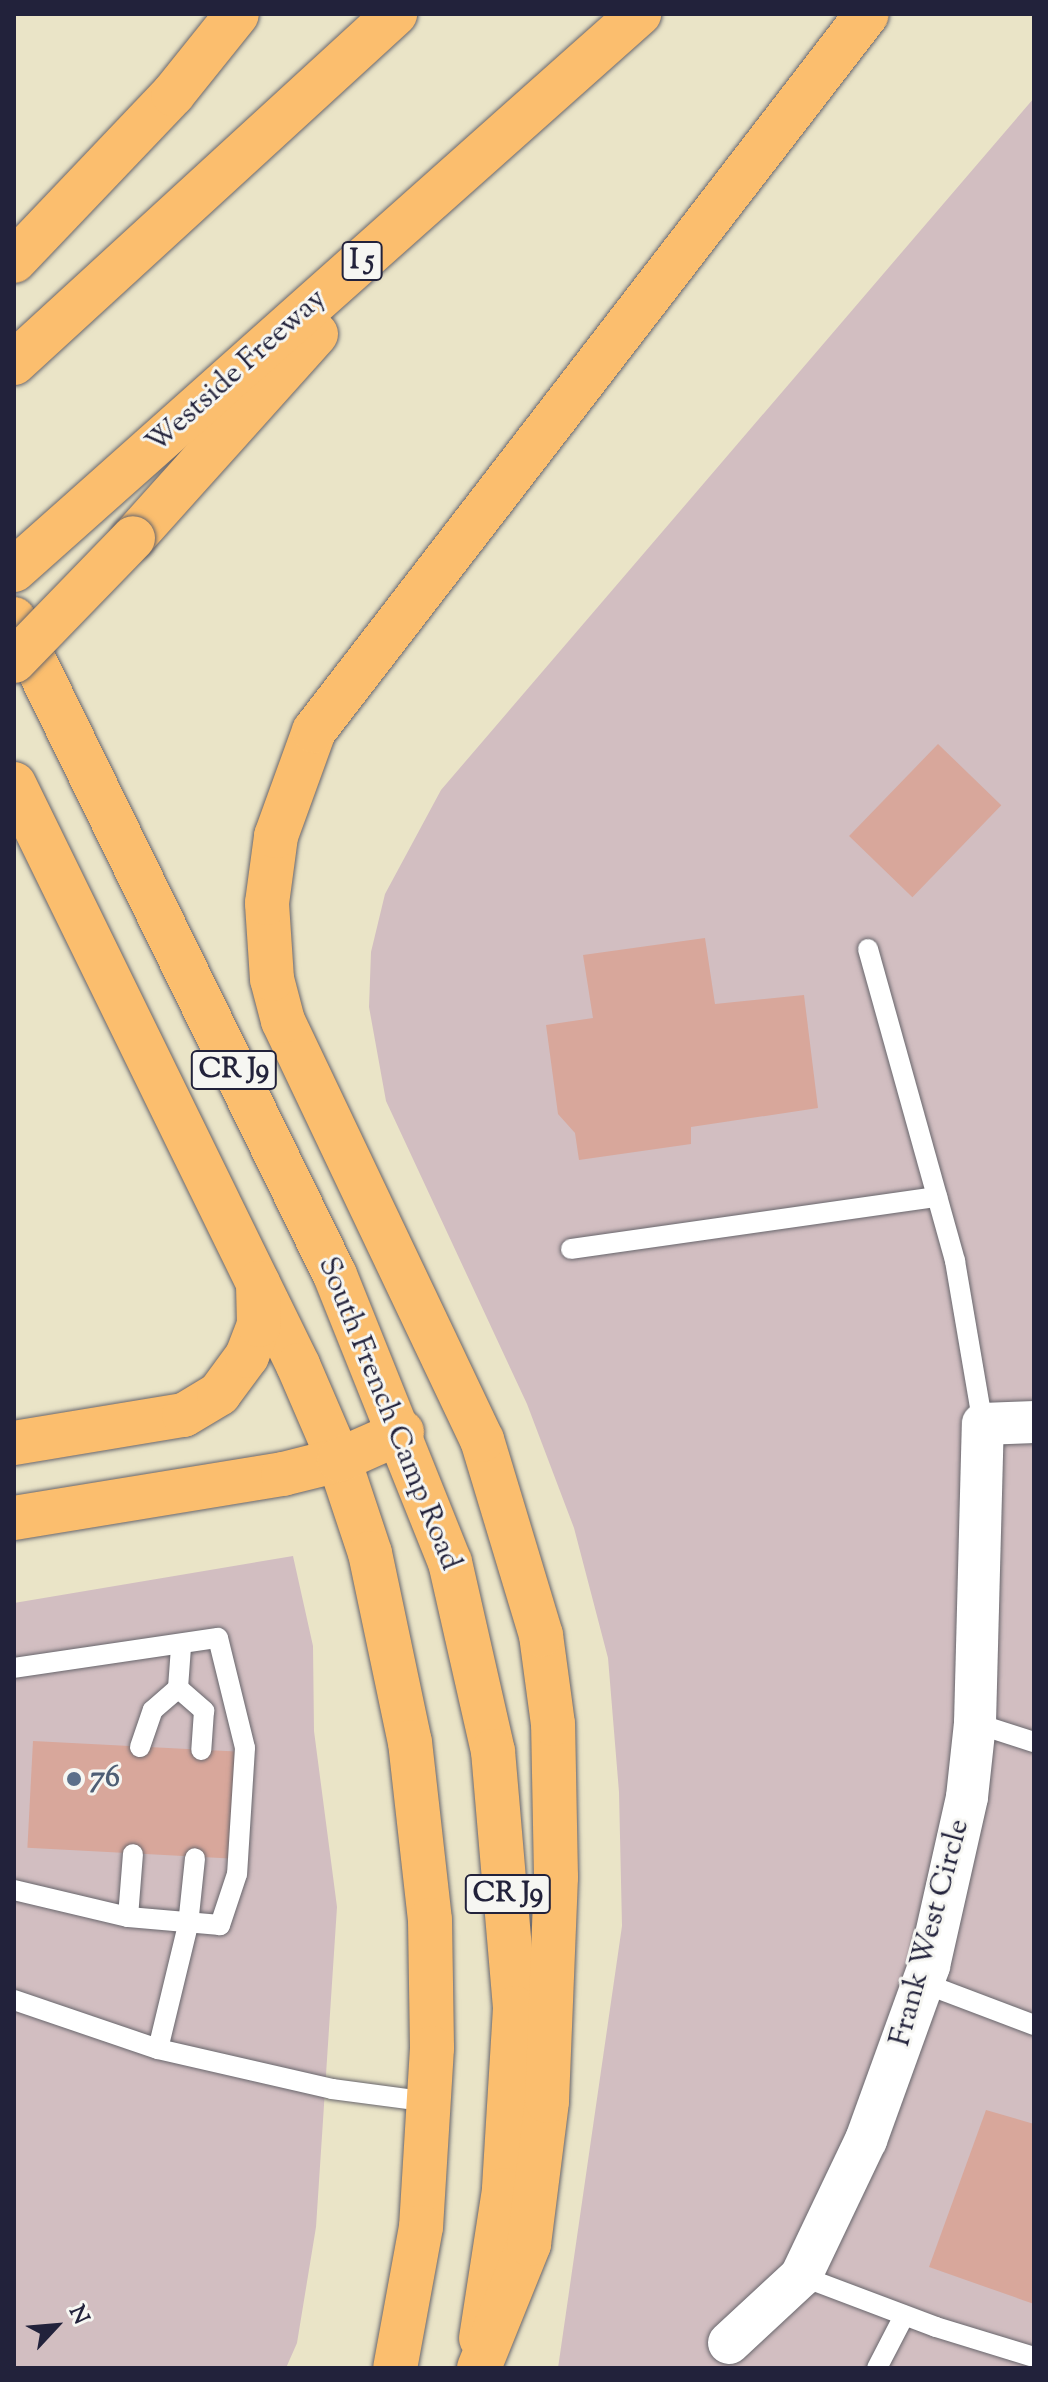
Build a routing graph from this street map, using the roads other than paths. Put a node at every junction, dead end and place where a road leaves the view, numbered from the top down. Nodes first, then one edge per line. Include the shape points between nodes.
1 (237, 14) edge
2 (395, 14) edge
3 (639, 14) edge
4 (867, 14) edge
5 (468, 166) junction
6 (14, 261) edge
7 (27, 351) edge
8 (14, 570) edge
9 (14, 619) edge
10 (14, 661) edge
11 (14, 784) edge
12 (868, 949) dead end
13 (937, 1197) junction
14 (571, 1249) dead end
15 (258, 1283) junction
16 (1034, 1422) edge
17 (983, 1424) junction
18 (402, 1432) junction
19 (14, 1443) edge
20 (339, 1460) junction
21 (14, 1518) edge
22 (181, 1647) junction
23 (14, 1668) edge
24 (178, 1688) junction
25 (975, 1723) junction
26 (1034, 1742) edge
27 (140, 1747) dead end
28 (201, 1750) dead end
29 (133, 1854) dead end
30 (195, 1858) dead end
31 (14, 1890) edge
32 (128, 1917) junction
33 (188, 1925) junction
34 (923, 1983) junction
35 (14, 2000) edge
36 (1034, 2025) edge
37 (158, 2049) junction
38 (429, 2102) junction
39 (801, 2276) junction
40 (904, 2316) junction
41 (729, 2343) dead end
42 (1034, 2357) edge
43 (395, 2368) edge
44 (477, 2368) edge
45 (877, 2368) edge

1 - 6 main road via 173,94
2 - 7 main road
3 - 5 main road, Westside Freeway / I 5
4 - 44 main road via 314,731 276,836 267,903 272,979 283,1021 482,1440 543,1650 553,1724 556,1877 547,2101 529,2244
5 - 8 main road, Westside Freeway / I 5
5 - 10 main road, bridge via 133,538
9 - 18 main road, South French Camp Road / CR J9 via 335,1275
11 - 15 main road, South French Camp Road
12 - 13 lane
13 - 14 lane
13 - 17 lane via 955,1261
15 - 19 main road via 259,1325 247,1356 219,1394 184,1415
15 - 20 main road, South French Camp Road
16 - 17 street
17 - 25 street, Frank West Circle
18 - 20 main road
18 - 44 main road, South French Camp Road / CR J9 via 450,1562 477,1670 493,1751 510,1917 515,2008 504,2190
20 - 21 main road
20 - 38 main road, South French Camp Road via 370,1553 416,1788 430,1920
22 - 23 lane
22 - 24 lane
22 - 33 lane via 218,1638 245,1748 237,1874 220,1925
24 - 27 lane via 153,1710
24 - 28 lane via 204,1711
25 - 26 lane
25 - 34 street, Frank West Circle via 951,1882
29 - 32 lane
30 - 33 lane
31 - 32 lane
32 - 33 lane
33 - 37 lane
34 - 36 lane
34 - 39 street, Frank West Circle via 866,2140
35 - 37 lane
37 - 38 lane via 332,2089
38 - 43 main road, South French Camp Road via 421,2227
39 - 40 lane
39 - 41 street, Frank West Circle
40 - 42 lane
40 - 45 lane

